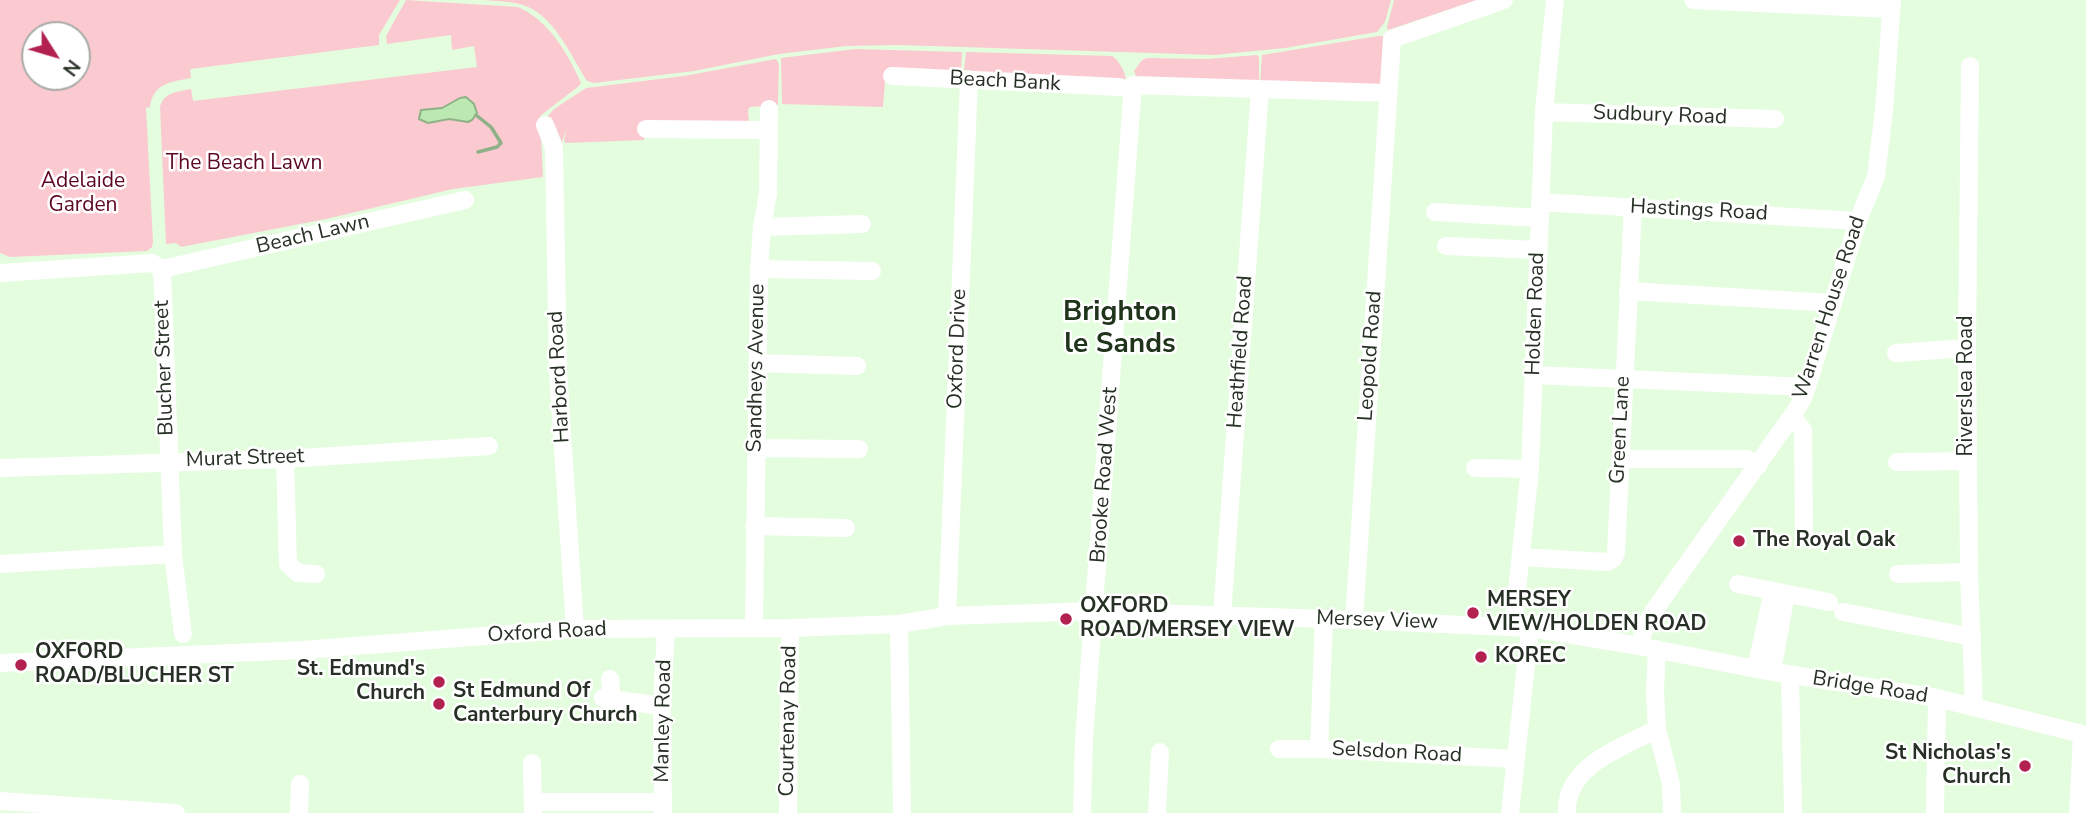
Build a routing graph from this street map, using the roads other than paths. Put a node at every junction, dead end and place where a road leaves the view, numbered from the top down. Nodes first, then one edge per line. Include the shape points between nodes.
1 (1504, 0) edge
2 (1555, 0) edge
3 (1693, 0) edge
4 (1892, 5) edge
5 (1970, 66) dead end
6 (892, 76) dead end
7 (969, 81) junction
8 (1260, 89) junction
9 (1126, 91) junction
10 (1387, 93) junction
11 (769, 109) dead end
12 (1544, 112) junction
13 (1775, 119) dead end
14 (545, 125) dead end
15 (646, 129) dead end
16 (769, 130) junction
17 (465, 200) dead end
18 (1633, 207) junction
19 (1540, 210) junction
20 (1435, 212) dead end
21 (1858, 221) junction
22 (862, 224) dead end
23 (762, 227) junction
24 (1446, 247) dead end
25 (1538, 250) junction
26 (162, 269) junction
27 (759, 269) junction
28 (872, 271) dead end
29 (0, 273) edge
30 (1628, 291) junction
31 (1833, 303) junction
32 (1967, 348) junction
33 (1896, 353) dead end
34 (757, 363) junction
35 (857, 366) dead end
36 (1534, 375) junction
37 (1624, 378) junction
38 (1807, 387) junction
39 (1792, 416) junction
40 (489, 446) dead end
41 (755, 448) junction
42 (859, 449) dead end
43 (285, 458) junction
44 (1620, 459) junction
45 (169, 461) junction
46 (1968, 461) junction
47 (1897, 462) dead end
48 (1758, 466) junction
49 (0, 468) edge
50 (1475, 468) dead end
51 (1530, 469) junction
52 (754, 526) junction
53 (846, 528) dead end
54 (1804, 535) dead end
55 (173, 554) junction
56 (1521, 558) junction
57 (0, 564) edge
58 (1969, 572) junction
59 (316, 574) dead end
60 (1898, 575) dead end
61 (1738, 584) dead end
62 (1780, 592) junction
63 (1095, 611) junction
64 (1222, 615) junction
65 (947, 616) junction
66 (1324, 619) junction
67 (1354, 620) junction
68 (899, 624) junction
69 (1521, 627) junction
70 (754, 628) junction
71 (790, 628) junction
72 (575, 629) junction
73 (666, 629) junction
74 (183, 634) dead end
75 (1972, 638) junction
76 (1648, 647) junction
77 (0, 663) edge
78 (1764, 670) junction
79 (1790, 675) junction
80 (610, 679) dead end
81 (1937, 698) junction
82 (662, 706) junction
83 (1974, 706) junction
84 (1657, 729) junction
85 (2084, 733) edge
86 (1279, 749) dead end
87 (1319, 750) junction
88 (1160, 752) dead end
89 (1516, 759) junction
90 (532, 763) dead end
91 (300, 784) dead end
92 (0, 801) edge
93 (29, 808) edge
94 (533, 808) edge
95 (663, 808) edge
96 (177, 813) edge
97 (299, 813) edge
98 (788, 813) edge
99 (902, 813) edge
100 (1082, 813) edge
101 (1157, 813) edge
102 (1510, 813) edge
103 (1567, 813) edge
104 (1672, 813) edge
105 (1793, 813) edge
106 (1935, 813) edge
107 (2078, 813) edge

1 - 10 street, Leopold Road via 1392,39
2 - 12 street, Holden Road
3 - 4 street
4 - 21 street, Warren House Road via 1876,176
5 - 32 street, Riverslea Road
6 - 7 street, Beach Bank
7 - 9 street, Beach Bank
7 - 65 street, Oxford Drive
8 - 9 street via 1133,85
8 - 10 street
8 - 64 street, Heathfield Road
9 - 63 street, Brooke Road West
10 - 67 street, Leopold Road
11 - 16 street, Sandheys Avenue
12 - 13 street, Sudbury Road
12 - 19 street, Holden Road
14 - 72 street, Harbord Road via 554,148 558,372
15 - 16 street
16 - 23 street, Sandheys Avenue via 768,194
17 - 26 street, Beach Lawn
18 - 19 street, Hastings Road
18 - 21 street, Hastings Road
18 - 30 street, Green Lane
19 - 20 street, Hastings Road
19 - 25 street, Holden Road
21 - 31 street, Warren House Road
22 - 23 street
23 - 27 street, Sandheys Avenue
24 - 25 street
25 - 36 street, Holden Road
26 - 29 street via 152,263
26 - 45 street, Blucher Street
27 - 28 street
27 - 34 street, Sandheys Avenue
30 - 31 street
30 - 37 street, Green Lane
31 - 38 street, Warren House Road
32 - 33 street
32 - 46 street, Riverslea Road
34 - 35 street
34 - 41 street, Sandheys Avenue
36 - 37 street
36 - 51 street, Holden Road
37 - 38 street
37 - 44 street, Green Lane
38 - 39 street, Warren House Road
39 - 48 street, Warren House Road
39 - 54 street via 1802,430
40 - 43 street, Murat Street
41 - 42 street
41 - 52 street, Sandheys Avenue
43 - 45 street, Murat Street
43 - 59 street via 293,515 288,564 298,573
44 - 48 street via 1747,459
44 - 56 street, Green Lane via 1613,559
45 - 49 street, Murat Street
45 - 55 street, Blucher Street
46 - 47 street
46 - 58 street, Riverslea Road
48 - 76 street, Warren House Road via 1653,612 1645,627
50 - 51 street
51 - 56 street, Holden Road
52 - 53 street
52 - 70 street, Sandheys Avenue
55 - 57 street
55 - 74 street, Blucher Street
56 - 69 street, Holden Road
58 - 60 street
58 - 75 street, Riverslea Road
61 - 62 street
62 - 75 street
62 - 78 street
63 - 64 street, Mersey View
63 - 65 street, Oxford Road
63 - 100 street, Brooke Road West
64 - 66 street, Mersey View
65 - 68 street, Oxford Road
66 - 67 street, Mersey View
66 - 87 street
67 - 69 street, Mersey View
68 - 71 street, Oxford Road
68 - 99 street
69 - 76 street, Mersey View
69 - 89 street, Holden Road
70 - 71 street, Oxford Road
70 - 73 street, Oxford Road
71 - 98 street, Courtenay Road
72 - 73 street, Oxford Road
72 - 77 street, Oxford Road via 303,650
73 - 82 street, Manley Road
75 - 83 street, Riverslea Road
76 - 78 street, Bridge Road
76 - 84 street, Warren House Road
78 - 79 street, Bridge Road
79 - 81 street, Bridge Road
79 - 105 street
80 - 82 street via 607,698
81 - 83 street, Bridge Road
81 - 106 street
82 - 95 street, Manley Road
83 - 85 street, Bridge Road
84 - 103 street via 1592,764 1570,789
84 - 104 street, Warren House Road via 1671,785
85 - 107 street
86 - 87 street, Selsdon Road
87 - 89 street, Selsdon Road
88 - 101 street
89 - 102 street, Holden Road
90 - 94 street
91 - 97 street
92 - 93 street
93 - 96 street
94 - 95 street

